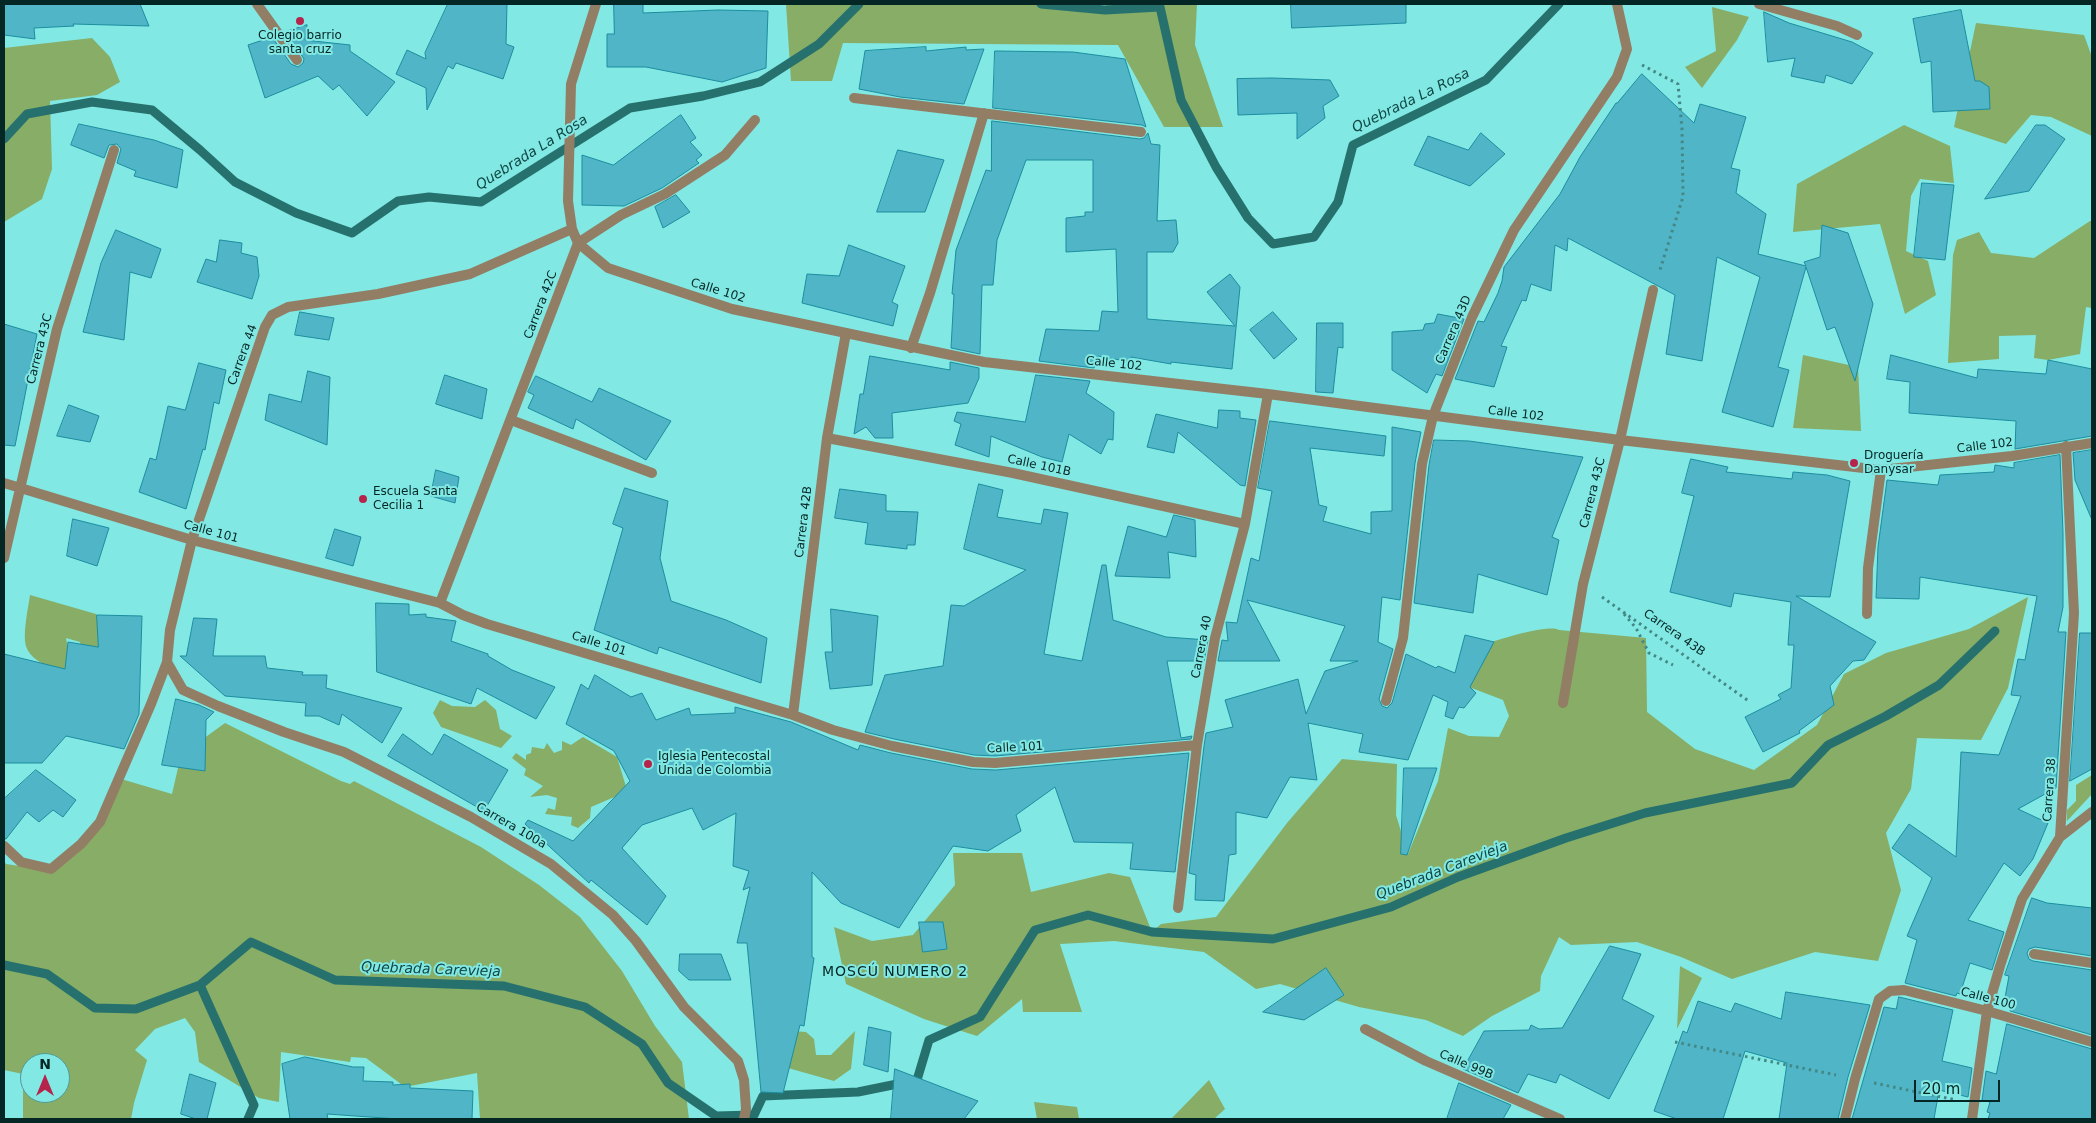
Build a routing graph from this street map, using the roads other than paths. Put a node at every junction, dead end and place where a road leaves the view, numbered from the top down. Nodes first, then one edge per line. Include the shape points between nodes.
1 (257, 4) edge
2 (596, 4) edge
3 (1617, 4) edge
4 (1759, 4) edge
5 (1857, 35) dead end
6 (297, 60) dead end
7 (854, 98) dead end
8 (984, 113) junction
9 (755, 120) dead end
10 (1141, 132) dead end
11 (114, 150) dead end
12 (572, 229) junction
13 (578, 243) junction
14 (1653, 290) road end
15 (846, 333) junction
16 (911, 348) junction
17 (1268, 394) junction
18 (1433, 416) junction
19 (511, 420) junction
20 (827, 438) junction
21 (1620, 440) junction
22 (2092, 443) edge
23 (2066, 446) junction
24 (1881, 470) junction
25 (652, 473) dead end
26 (4, 483) edge
27 (20, 488) junction
28 (1245, 524) junction
29 (192, 540) junction
30 (4, 558) edge
31 (440, 603) junction
32 (1867, 614) dead end
33 (167, 662) junction
34 (1386, 701) dead end
35 (1562, 703) dead end
36 (793, 715) junction
37 (1198, 745) junction
38 (2092, 812) edge
39 (2060, 838) junction
40 (4, 846) edge
41 (1178, 908) dead end
42 (2034, 954) dead end
43 (2092, 963) edge
44 (1987, 1011) junction
45 (1365, 1029) dead end
46 (2092, 1042) edge
47 (745, 1114) edge
48 (1560, 1119) edge
49 (1845, 1119) edge
50 (1972, 1119) edge

1 - 6 street
2 - 12 street via 572,84 568,201
3 - 18 street, Carrera 43D via 1625,40 1625,56 1617,77 1514,230 1472,317
4 - 5 street via 1837,26
7 - 8 street
8 - 10 street
8 - 16 street
9 - 13 street via 725,155 665,194 621,215
11 - 27 street, Carrera 43C via 57,329
12 - 13 street
12 - 29 street, Carrera 44 via 470,274 378,294 288,307 272,315 265,327
13 - 15 street, Calle 102 via 608,268 732,309
13 - 19 street, Carrera 42C
14 - 21 street, Carrera 43C
15 - 16 street, Calle 102
15 - 20 street, Carrera 42B
16 - 17 street, Calle 102 via 984,362
17 - 18 street, Calle 102
17 - 28 street, Carrera 40
18 - 21 street, Calle 102
18 - 34 street, Carrera 43D via 1422,464 1403,638
19 - 25 street
19 - 31 street, Carrera 42C
20 - 28 street, Calle 101B via 1013,473
20 - 36 street, Carrera 42B
21 - 24 street, Calle 102
21 - 35 street, Carrera 43C via 1583,584
22 - 23 street, Calle 102
23 - 24 street, Calle 102 via 2012,456
23 - 39 street, Carrera 38 via 2074,613
24 - 32 street via 1868,568
26 - 27 street, Calle 101
27 - 29 street, Calle 101
27 - 30 street, Carrera 43C
28 - 37 street, Carrera 40 via 1215,638
29 - 31 street, Calle 101
29 - 33 street, Carrera 44 via 170,630
31 - 36 street, Calle 101 via 487,624
33 - 40 street, Carrera 44 via 100,822 81,844 52,868 21,862
33 - 47 street, Carrera 100a via 183,690 284,732 344,752 471,817 551,864 613,915 684,1007 738,1061 744,1080
36 - 37 street, Calle 101 via 892,746 974,762 995,763
37 - 41 street, Carrera 40
38 - 39 street
39 - 44 street, Carrera 38 via 2022,899
42 - 43 street
44 - 46 street, Calle 100
44 - 49 street, Calle 100 via 1904,990 1890,991 1879,999
44 - 50 street, Carrera 38
45 - 48 street, Calle 99B via 1426,1061

